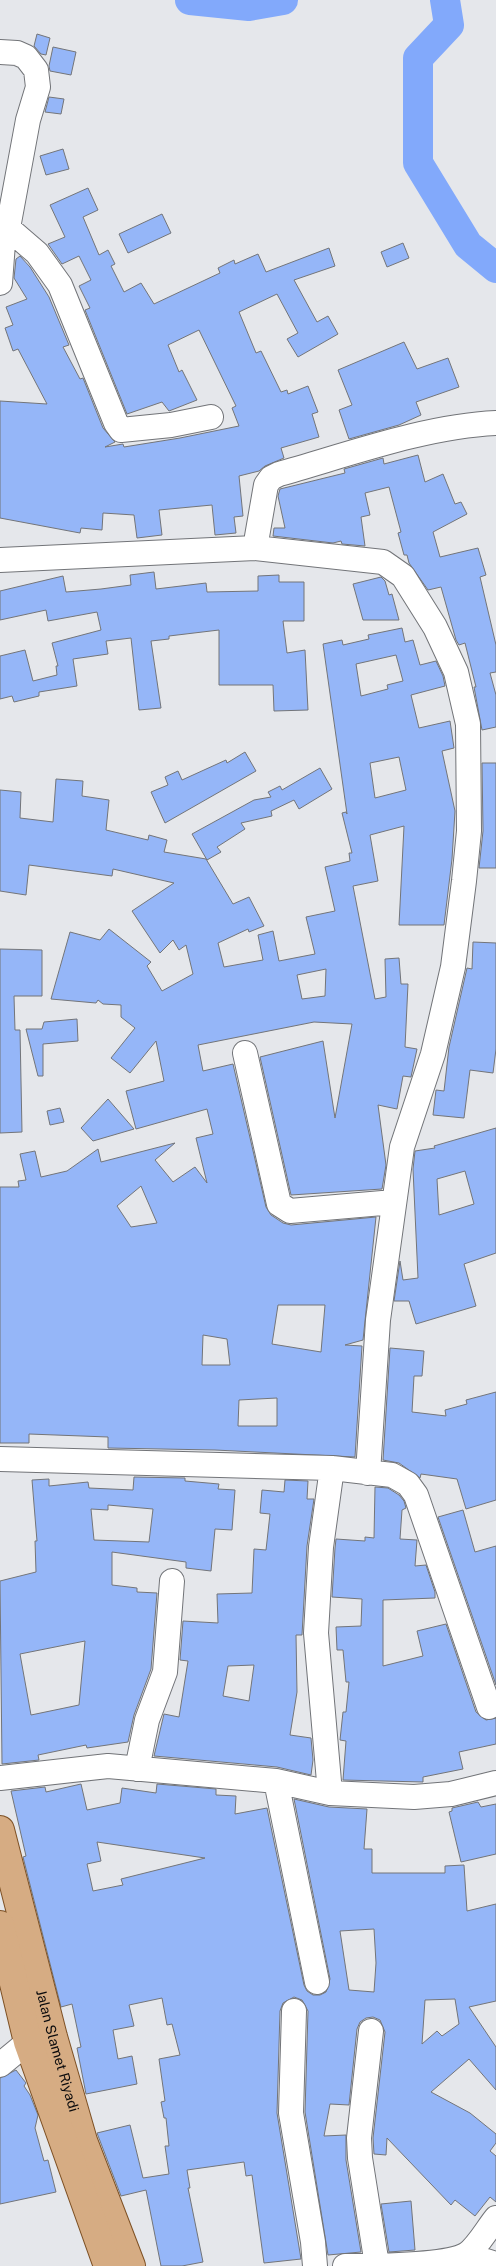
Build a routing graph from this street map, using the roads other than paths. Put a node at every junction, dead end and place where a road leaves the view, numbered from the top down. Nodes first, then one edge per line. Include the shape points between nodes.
1 (0, 52) edge
2 (8, 228) junction
3 (0, 283) edge
4 (211, 417) dead end
5 (496, 422) edge
6 (255, 548) junction
7 (0, 560) edge
8 (245, 1052) dead end
9 (394, 1202) junction
10 (0, 1459) edge
11 (332, 1468) junction
12 (368, 1473) junction
13 (172, 1581) dead end
14 (489, 1707) dead end
15 (137, 1769) junction
16 (0, 1778) edge
17 (276, 1781) junction
18 (496, 1783) edge
19 (330, 1793) junction
20 (0, 1830) edge
21 (4, 1862) edge
22 (0, 1925) edge
23 (317, 1982) dead end
24 (294, 2010) dead end
25 (371, 2031) dead end
26 (28, 2042) junction
27 (0, 2065) edge
28 (496, 2218) edge
29 (466, 2255) junction
30 (496, 2264) edge
31 (377, 2265) edge
32 (108, 2266) edge
33 (131, 2266) edge
34 (315, 2266) edge
35 (345, 2266) edge

1 - 2 street via 17,53 26,58 36,70 38,87 28,120
2 - 3 street via 3,243
2 - 4 street via 37,253 60,285 121,430
5 - 6 street via 415,436 271,478 266,485
6 - 7 street
6 - 9 street via 383,562 392,567 403,576 435,627 456,672 463,696 468,724 469,831 453,968 433,1054 402,1147
8 - 9 street via 279,1204 290,1211
9 - 12 street via 378,1320
10 - 11 street
11 - 12 street
11 - 19 street via 321,1546 316,1633
12 - 14 street via 392,1475 408,1484 416,1494
13 - 15 street via 165,1672 147,1720
15 - 16 street via 108,1766
15 - 17 street
17 - 19 street
17 - 23 street
18 - 19 street via 465,1792 414,1797
20 - 21 main road, Jalan Slamet Riyadi
21 - 33 main road, Jalan Slamet Riyadi via 83,2141
22 - 26 main road, Jalan Slamet Riyadi
24 - 34 street via 291,2113
25 - 31 street via 359,2138
26 - 27 street
26 - 32 main road, Jalan Slamet Riyadi
28 - 29 street
29 - 30 street
29 - 31 street via 434,2264
31 - 35 street

